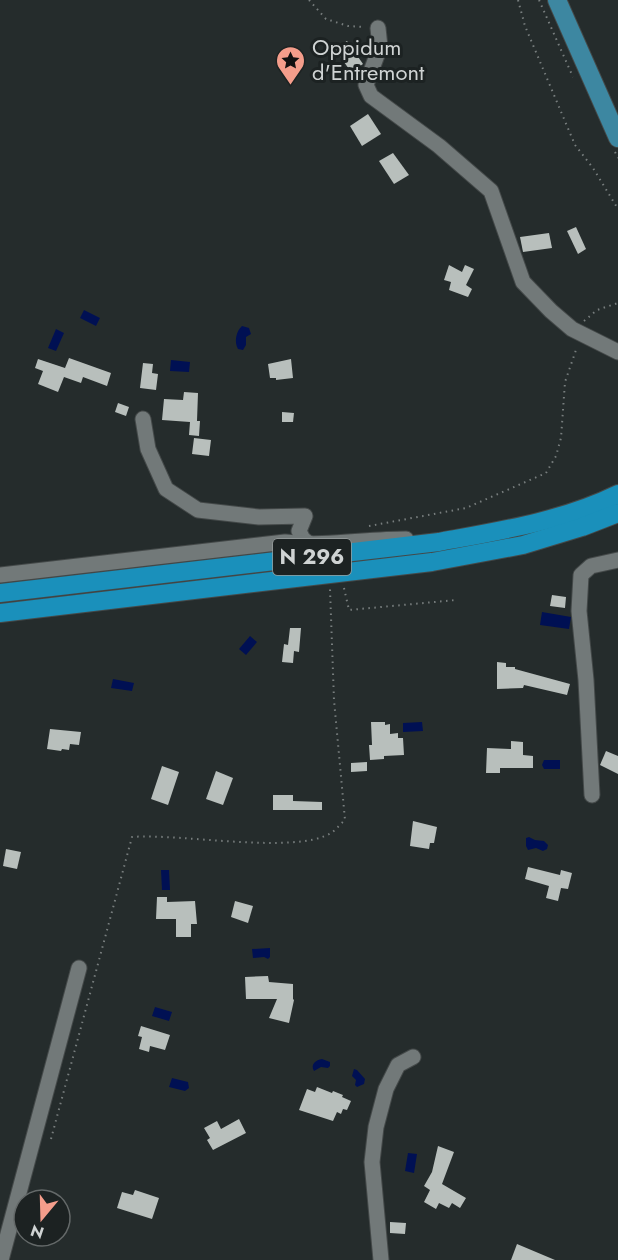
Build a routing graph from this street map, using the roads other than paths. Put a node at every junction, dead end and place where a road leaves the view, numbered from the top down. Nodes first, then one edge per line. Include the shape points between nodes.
1 (557, 0) edge
2 (567, 0) edge
3 (378, 28) road end
4 (618, 112) edge
5 (618, 138) edge
6 (618, 352) edge
7 (143, 419) dead end
8 (618, 494) edge
9 (618, 513) edge
10 (457, 538) junction
11 (311, 545) junction
12 (618, 560) edge
13 (0, 575) edge
14 (0, 593) edge
15 (0, 613) edge
16 (592, 795) dead end
17 (79, 968) dead end
18 (413, 1057) dead end
19 (1, 1260) edge
20 (381, 1260) edge

1 - 5 main road
2 - 4 main road
3 - 6 street via 380,47 366,85 371,96 491,191 523,282 572,329
7 - 11 street via 148,449 166,489 198,510 259,517 305,516 299,531
8 - 10 highway, N 296 via 539,521
9 - 15 highway, N 296 via 523,545 432,562
10 - 11 street
10 - 14 highway, N 296
11 - 13 street via 285,542
12 - 16 street via 591,566 581,575 579,611
17 - 19 street
18 - 20 street via 398,1065 386,1089 376,1127 372,1162

